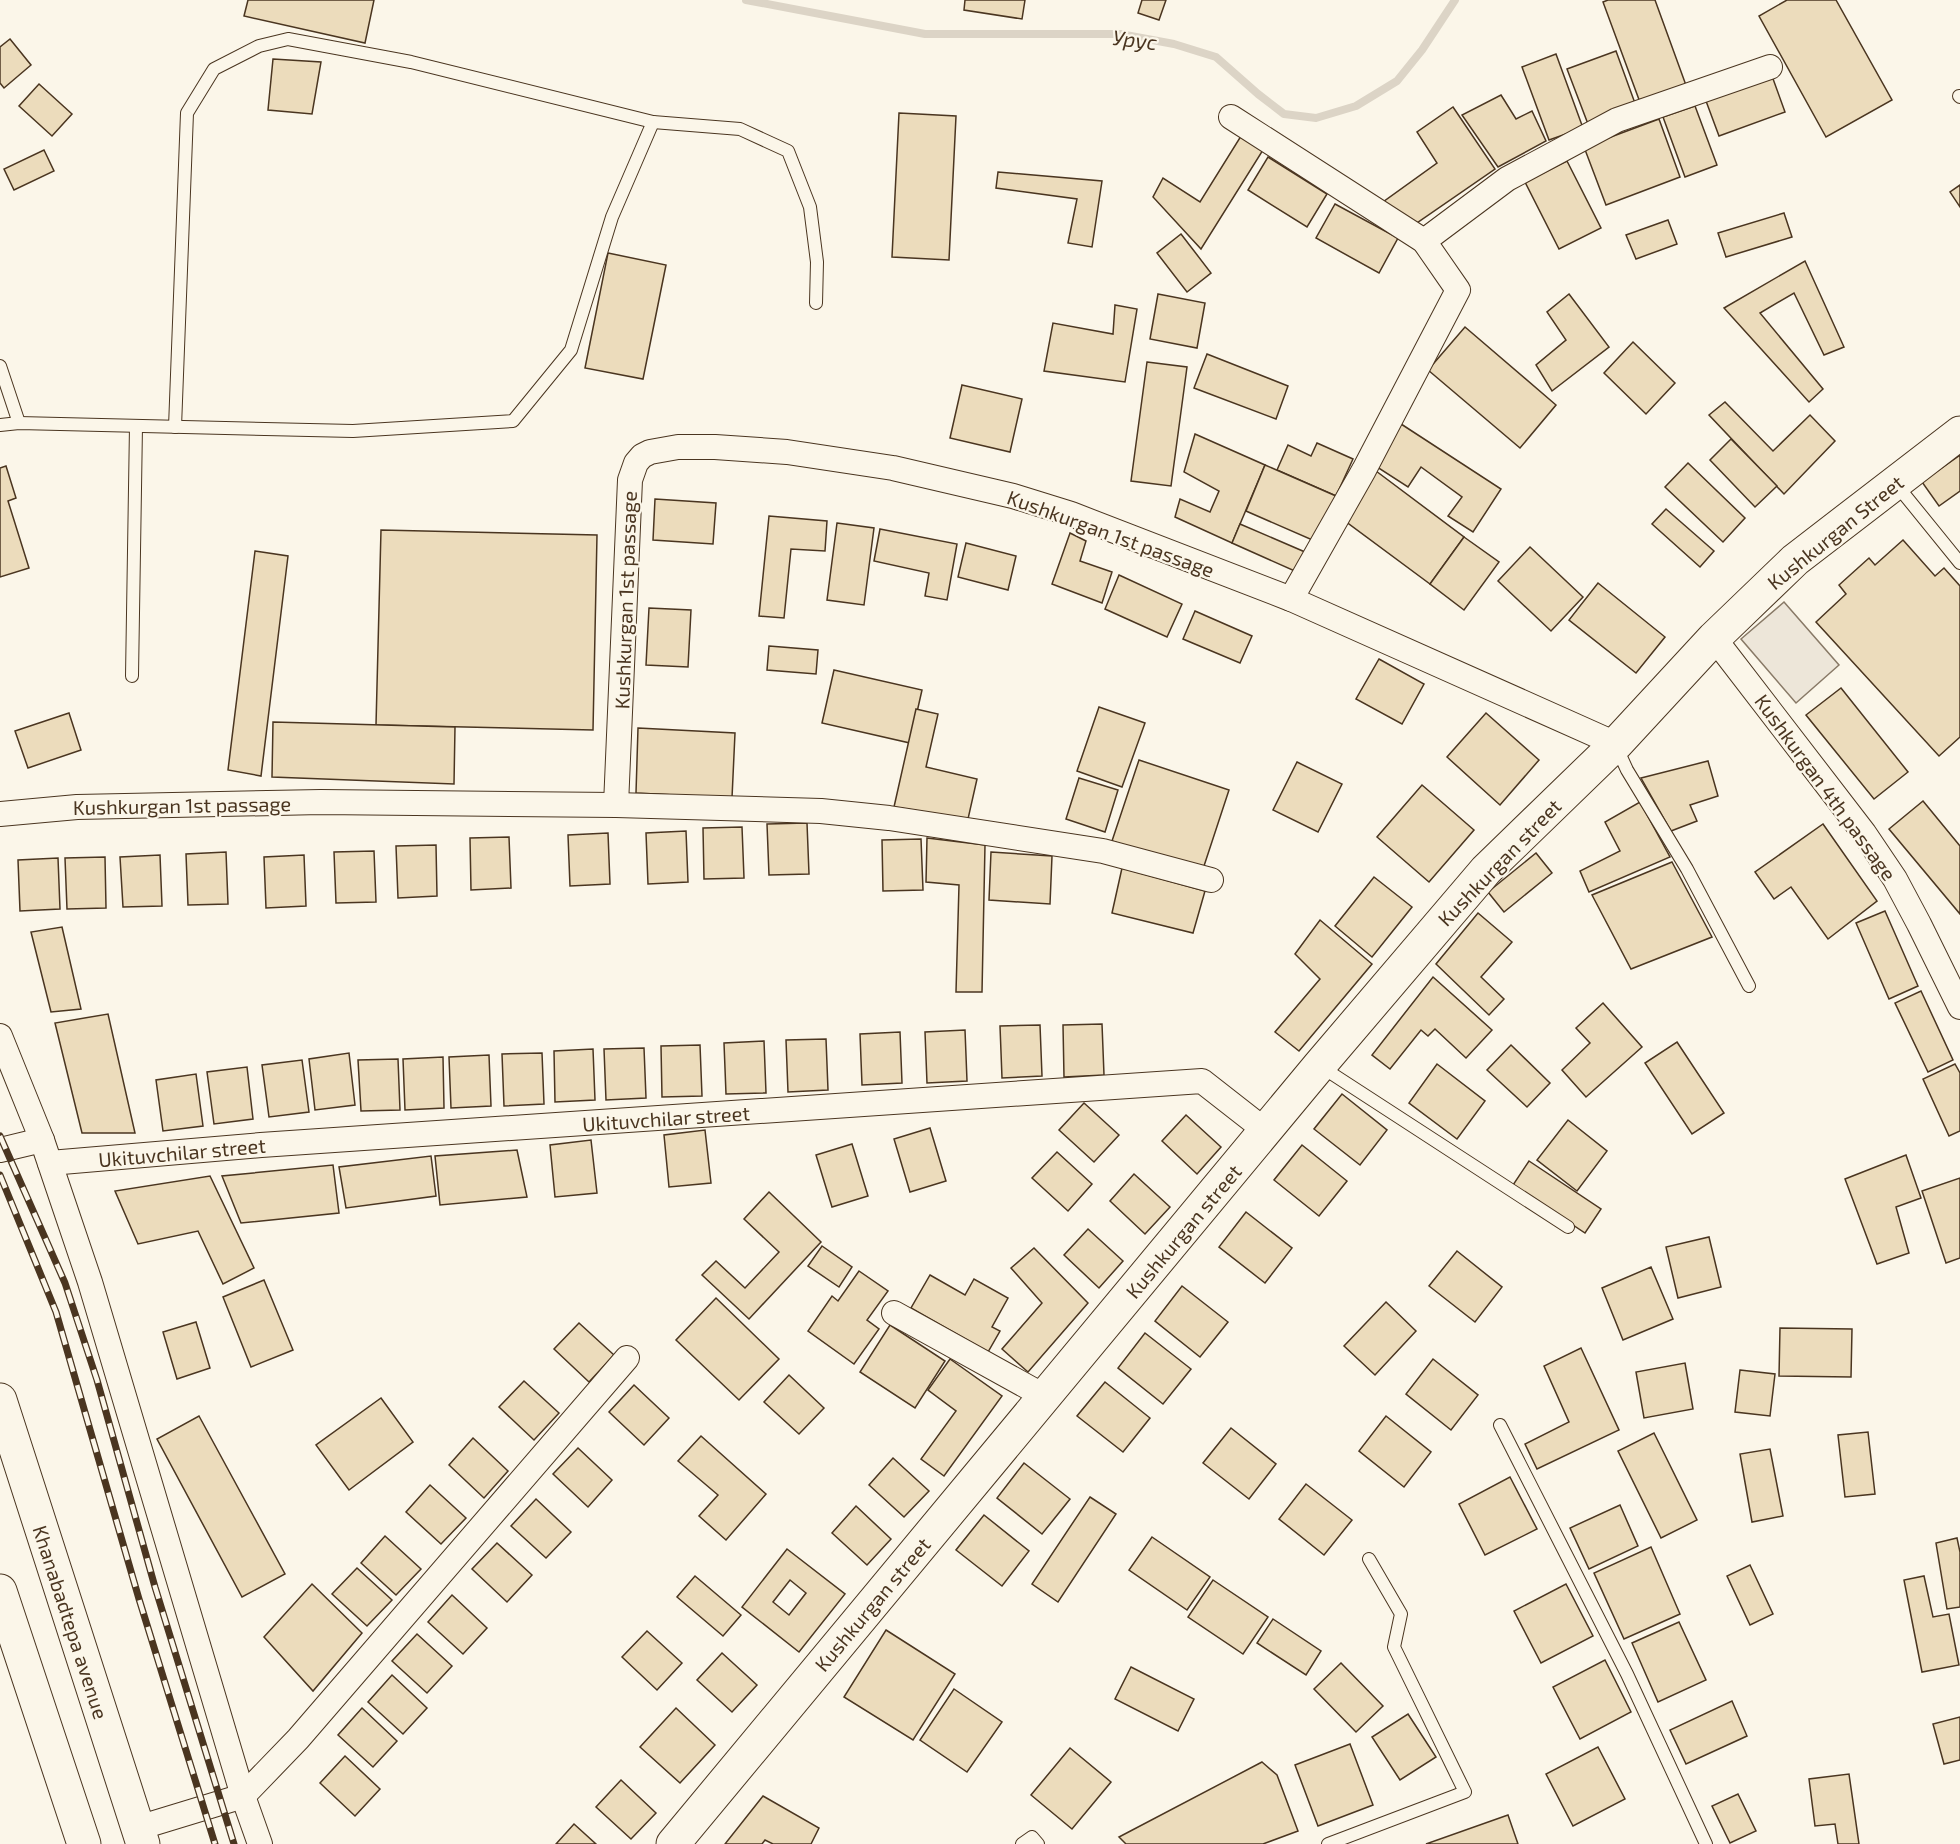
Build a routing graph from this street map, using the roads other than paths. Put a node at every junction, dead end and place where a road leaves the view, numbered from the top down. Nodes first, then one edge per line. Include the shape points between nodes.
1 (1770, 67) dead end
2 (1231, 117) dead end
3 (653, 122) junction
4 (1424, 241) junction
5 (816, 303) dead end
6 (0, 366) edge
7 (19, 423) junction
8 (0, 425) edge
9 (136, 426) junction
10 (175, 427) junction
11 (1960, 432) edge
12 (1894, 482) junction
13 (1960, 563) edge
14 (1291, 599) junction
15 (1714, 638) junction
16 (132, 676) dead end
17 (1616, 744) junction
18 (616, 805) junction
19 (0, 814) edge
20 (1211, 880) dead end
21 (1749, 986) dead end
22 (1960, 1006) edge
23 (0, 1036) edge
24 (1320, 1066) junction
25 (1266, 1131) junction
26 (0, 1150) edge
27 (46, 1152) junction
28 (1568, 1227) dead end
29 (894, 1313) dead end
30 (627, 1358) dead end
31 (1044, 1396) junction
32 (0, 1400) edge
33 (1500, 1425) dead end
34 (1369, 1559) dead end
35 (0, 1591) edge
36 (243, 1796) junction
37 (140, 1836) edge
38 (84, 1844) edge
39 (260, 1844) edge
40 (673, 1844) edge
41 (1022, 1844) edge
42 (1038, 1844) edge
43 (1328, 1844) edge
44 (1706, 1844) edge

1 - 4 street via 1617,120 1508,179
2 - 4 street
3 - 5 lane via 740,129 788,151 810,207 817,262
3 - 10 lane via 612,217 571,350 513,421 353,431
3 - 10 lane via 411,62 288,39 259,46 214,69 187,113
4 - 14 street via 1458,290
6 - 7 lane
7 - 8 lane
7 - 9 lane
9 - 10 lane
9 - 16 lane
11 - 12 main road, Kushkurgan Street
12 - 13 lane
12 - 15 main road, Kushkurgan Street via 1795,560
14 - 17 street, Kushkurgan 1st passage
14 - 18 street, Kushkurgan 1st passage via 1071,514 954,481 881,466 752,449 678,447 650,452 636,463 628,490
15 - 17 main road, Kushkurgan street
15 - 22 street, Kushkurgan 4th passage via 1864,833 1894,879
17 - 21 lane
17 - 24 main road, Kushkurgan street via 1486,870
18 - 19 street, Kushkurgan 1st passage via 173,804
18 - 20 street, Kushkurgan 1st passage via 889,818 1103,851
23 - 27 street
24 - 25 main road, Kushkurgan street
24 - 28 lane
25 - 27 street, Ukituvchilar street via 1202,1081 261,1145
25 - 31 main road, Kushkurgan street
26 - 27 street, Ukituvchilar street
27 - 36 street via 90,1282
29 - 31 street
30 - 36 street via 298,1739
31 - 40 main road, Kushkurgan street
32 - 37 main road, Khanabadtepa avenue
33 - 44 lane via 1627,1674
34 - 43 lane via 1401,1614 1394,1647 1465,1792
35 - 38 main road
36 - 37 street
36 - 39 street
41 - 42 lane via 1032,1837

